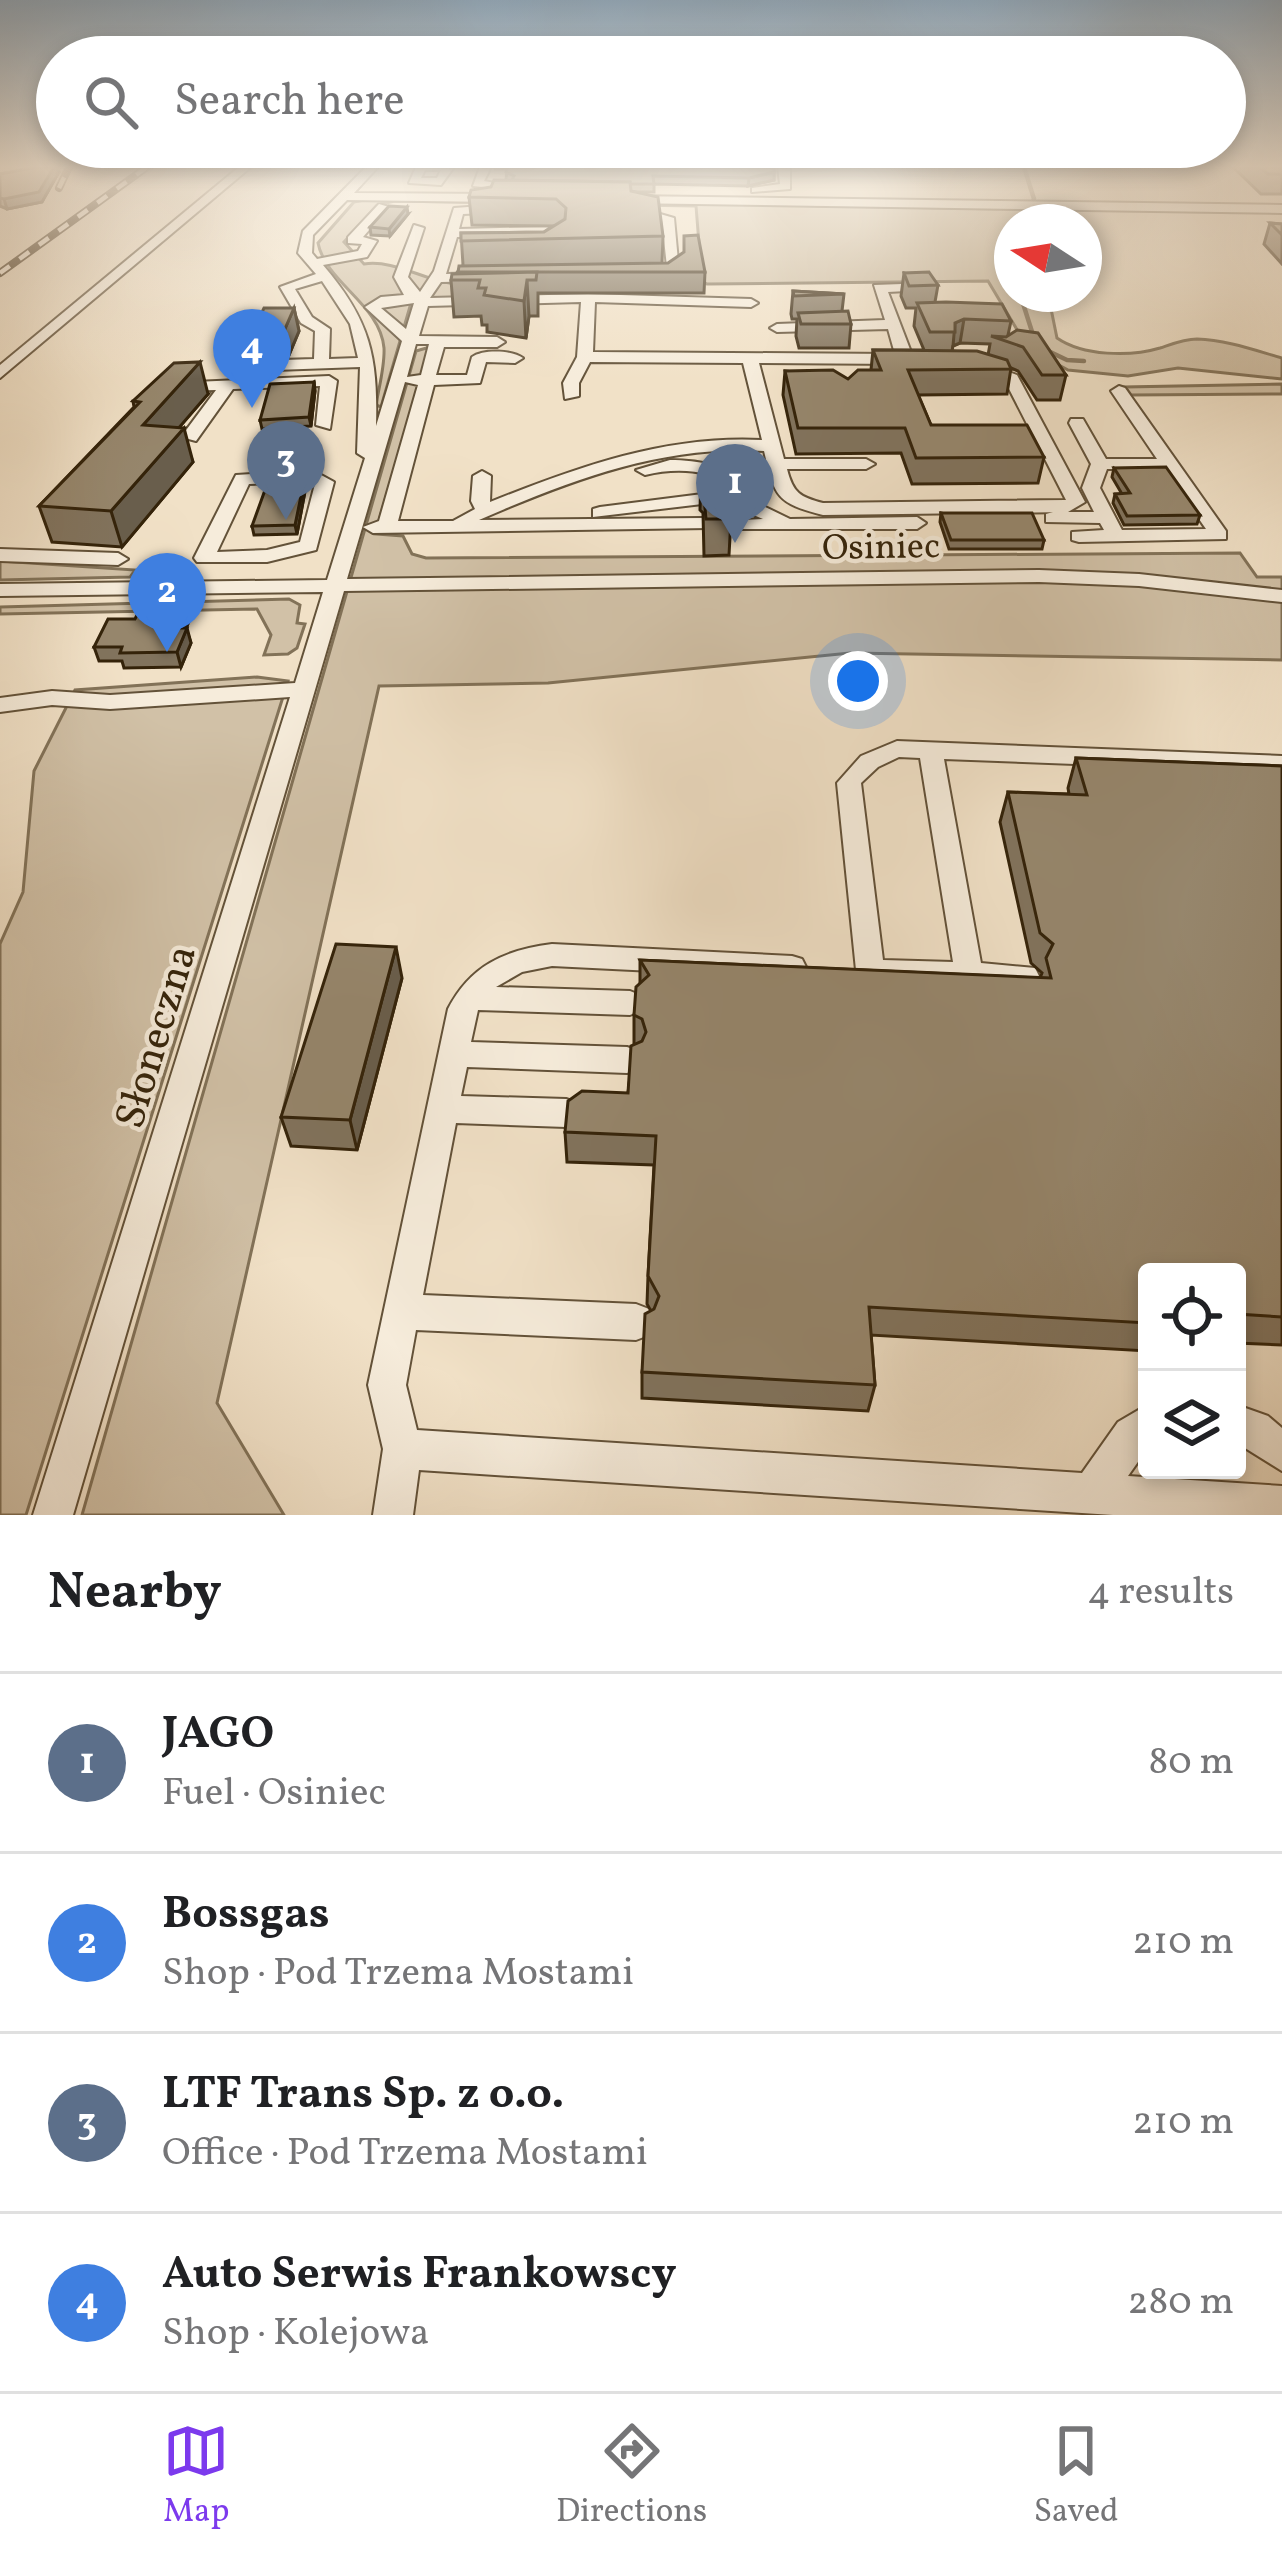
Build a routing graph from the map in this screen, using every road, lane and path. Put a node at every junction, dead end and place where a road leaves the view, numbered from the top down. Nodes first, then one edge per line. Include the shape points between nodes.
1 (161, 238) edge
2 (307, 238) edge
3 (355, 238) edge
4 (414, 238) edge
5 (450, 238) edge
6 (557, 238) edge
7 (670, 238) edge
8 (466, 253) edge
9 (526, 253) edge
10 (447, 254) junction
11 (320, 270) junction
12 (639, 276) edge
13 (499, 277) edge
14 (437, 278) junction
15 (925, 286) edge
16 (588, 298) junction
17 (422, 300) junction
18 (441, 301) junction
19 (751, 303) dead end
20 (922, 317) edge
21 (892, 321) junction
22 (777, 328) dead end
23 (410, 340) junction
24 (438, 341) junction
25 (497, 342) dead end
26 (1001, 351) edge
27 (979, 352) edge
28 (585, 357) junction
29 (515, 358) dead end
30 (935, 358) edge
31 (750, 359) junction
32 (901, 359) junction
33 (369, 362) junction
34 (321, 364) junction
35 (957, 365) edge
36 (250, 366) dead end
37 (0, 373) edge
38 (398, 380) junction
39 (428, 380) junction
40 (369, 383) junction
41 (228, 385) junction
42 (176, 386) edge
43 (328, 387) junction
44 (1119, 391) dead end
45 (571, 396) dead end
46 (342, 418) junction
47 (1076, 424) dead end
48 (190, 437) dead end
49 (411, 440) junction
50 (379, 441) junction
51 (773, 455) junction
52 (1100, 464) junction
53 (1169, 464) junction
54 (482, 476) dead end
55 (365, 479) junction
56 (326, 482) junction
57 (741, 495) junction
58 (880, 506) junction
59 (495, 507) junction
60 (1106, 517) junction
61 (455, 524) junction
62 (702, 524) edge
63 (789, 524) junction
64 (727, 525) edge
65 (387, 526) junction
66 (545, 526) junction
67 (352, 528) junction
68 (1079, 536) dead end
69 (1117, 536) junction
70 (0, 555) edge
71 (118, 559) dead end
72 (337, 582) junction
73 (0, 590) edge
74 (1282, 596) edge
75 (304, 689) junction
76 (0, 705) edge
77 (931, 750) junction
78 (1282, 764) edge
79 (847, 969) junction
80 (969, 974) junction
81 (1024, 976) edge
82 (468, 998) junction
83 (630, 1003) edge
84 (454, 1054) junction
85 (627, 1060) edge
86 (442, 1108) junction
87 (566, 1113) edge
88 (401, 1312) junction
89 (636, 1322) dead end
90 (1246, 1427) edge
91 (1138, 1431) edge
92 (402, 1449) junction
93 (1282, 1453) edge
94 (1093, 1492) junction
95 (1282, 1506) edge
96 (53, 1515) edge
97 (394, 1515) edge

1 - 37 street
2 - 11 street via 305,253
3 - 11 street via 371,241 362,254
4 - 17 street via 400,277
5 - 10 street
6 - 9 street via 556,247
7 - 12 street via 674,269
8 - 10 street
10 - 14 street
11 - 33 street via 357,319
11 - 34 street via 286,287 306,320 322,328
13 - 14 street
14 - 17 street
15 - 21 street via 879,288
16 - 18 street
16 - 19 street
16 - 28 street
17 - 18 street
17 - 23 street
17 - 23 street via 372,307
18 - 24 street
20 - 21 street
21 - 22 street
21 - 32 street
23 - 24 street
23 - 38 street
24 - 25 street
24 - 39 street
26 - 27 street
28 - 31 street
28 - 45 street
29 - 39 street via 480,357 474,380
30 - 32 street
31 - 32 street via 837,368
31 - 51 street
33 - 34 street
33 - 40 street
34 - 36 street
35 - 58 street via 1010,378 1076,502
38 - 39 street
38 - 50 street
39 - 49 street
40 - 43 street
40 - 46 street
41 - 42 street
41 - 43 street via 325,380
41 - 48 street
43 - 46 street
44 - 53 street
46 - 55 street
47 - 52 street
49 - 50 street
49 - 65 street
50 - 55 street
51 - 58 street via 793,501
51 - 58 street via 864,459
51 - 59 street via 700,444 665,450
52 - 53 street
52 - 60 street via 1091,488
53 - 69 street via 1219,536
54 - 59 street via 480,502
55 - 56 street
55 - 67 street, Słoneczna
56 - 56 street via 309,546 204,558 242,479
57 - 59 street via 742,484 722,471 656,466 549,500
57 - 63 street
57 - 66 street
59 - 61 street
60 - 63 street
60 - 69 street
61 - 65 street
61 - 66 street
62 - 66 street
63 - 64 street
65 - 67 street
67 - 72 street, Słoneczna
68 - 69 street
70 - 71 street
72 - 73 street, Osiniec
72 - 74 street, Osiniec via 1039,576
72 - 75 street, Słoneczna
75 - 76 street
75 - 96 street, Słoneczna
77 - 78 street
77 - 79 street via 878,756 850,783
77 - 80 street
79 - 80 street
79 - 82 street via 553,955 520,958
80 - 81 street
82 - 83 street
82 - 84 street
84 - 85 street
84 - 86 street
86 - 87 street
86 - 88 street
88 - 89 street
88 - 92 street via 387,1385
90 - 93 street
91 - 94 street
92 - 94 street
92 - 97 street
94 - 95 street

